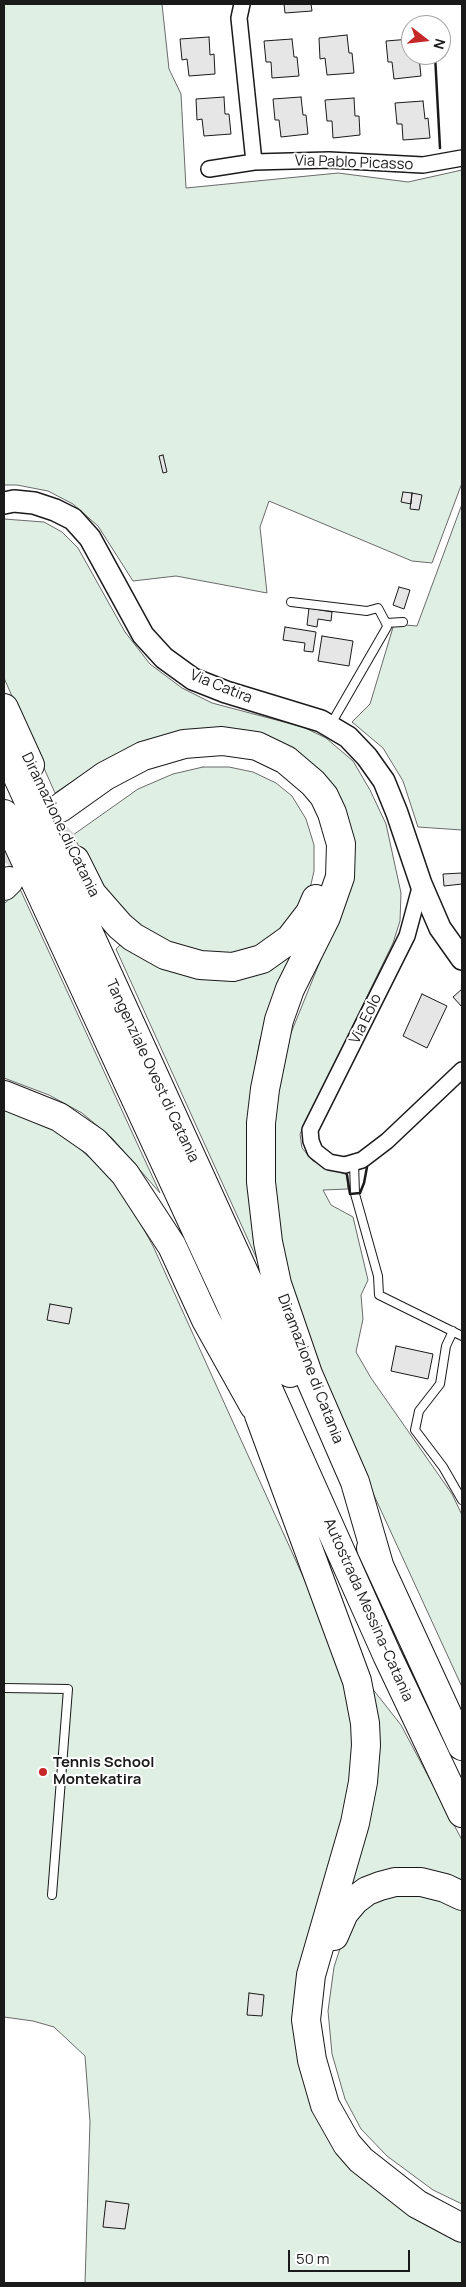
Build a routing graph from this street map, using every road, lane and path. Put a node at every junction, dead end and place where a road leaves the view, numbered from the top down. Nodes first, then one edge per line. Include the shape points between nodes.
1 (242, 4) edge
2 (462, 158) edge
3 (254, 162) junction
4 (210, 169) dead end
5 (4, 503) edge
6 (291, 602) dead end
7 (403, 622) dead end
8 (386, 623) junction
9 (4, 708) edge
10 (330, 726) junction
11 (4, 746) edge
12 (4, 814) edge
13 (421, 884) junction
14 (462, 940) edge
15 (462, 959) edge
16 (462, 1070) edge
17 (4, 1095) edge
18 (358, 1161) junction
19 (453, 1331) junction
20 (462, 1336) edge
21 (279, 1406) junction
22 (462, 1500) edge
23 (379, 1565) junction
24 (398, 1606) junction
25 (4, 1688) edge
26 (462, 1707) edge
27 (462, 1746) edge
28 (462, 1812) edge
29 (52, 1895) dead end
30 (462, 1896) edge
31 (462, 2218) edge
32 (462, 2228) edge

1 - 3 street via 239,18
2 - 3 street, Via Pablo Picasso via 423,165 329,160
3 - 4 street, Via Pablo Picasso
5 - 10 street, Via Catira via 34,503 73,519 90,538 143,635 164,658 193,679 321,720
6 - 8 lane via 367,611 378,608
7 - 8 lane
8 - 10 lane
9 - 23 highway, Diramazione di Catania via 92,894 120,926 150,947 182,961 233,967 262,959 276,951 301,927 322,882 324,851 309,806 299,792 276,774 252,762 206,757 187,759 149,771 63,817 105,776 143,756 184,744 222,741 257,746 286,760 324,796 332,813 341,844 340,878 326,917 290,989 279,1020 261,1122 261,1182 277,1284 308,1374 355,1482
10 - 13 street, Via Catira via 348,737 368,757 384,781
11 - 21 highway, Tangenziale Ovest di Catania
12 - 21 highway, Tangenziale Ovest di Catania
13 - 14 street
13 - 15 street via 440,928
13 - 18 street, Via Eolo via 407,936 310,1130 315,1151 329,1162 345,1165
16 - 18 street via 387,1141
17 - 21 highway via 59,1117 95,1142 125,1174 172,1246 206,1320
18 - 19 lane via 355,1194 378,1276 378,1294
19 - 20 lane
19 - 22 lane via 446,1346 440,1384 419,1410 415,1430 443,1467
21 - 23 highway, Autostrada Messina-Catania
21 - 28 highway, Autostrada Messina-Catania via 387,1655
21 - 32 highway via 357,1681 366,1745 355,1823 311,1975 306,2020 312,2060 326,2105 347,2144 361,2160 417,2204
23 - 24 highway, Autostrada Messina-Catania
24 - 26 highway via 435,1657
24 - 27 highway, Autostrada Messina-Catania
25 - 29 lane via 68,1689
30 - 31 highway via 433,1884 408,1881 380,1886 355,1900 337,1926 320,1976 316,2020 334,2101 355,2138 400,2180

